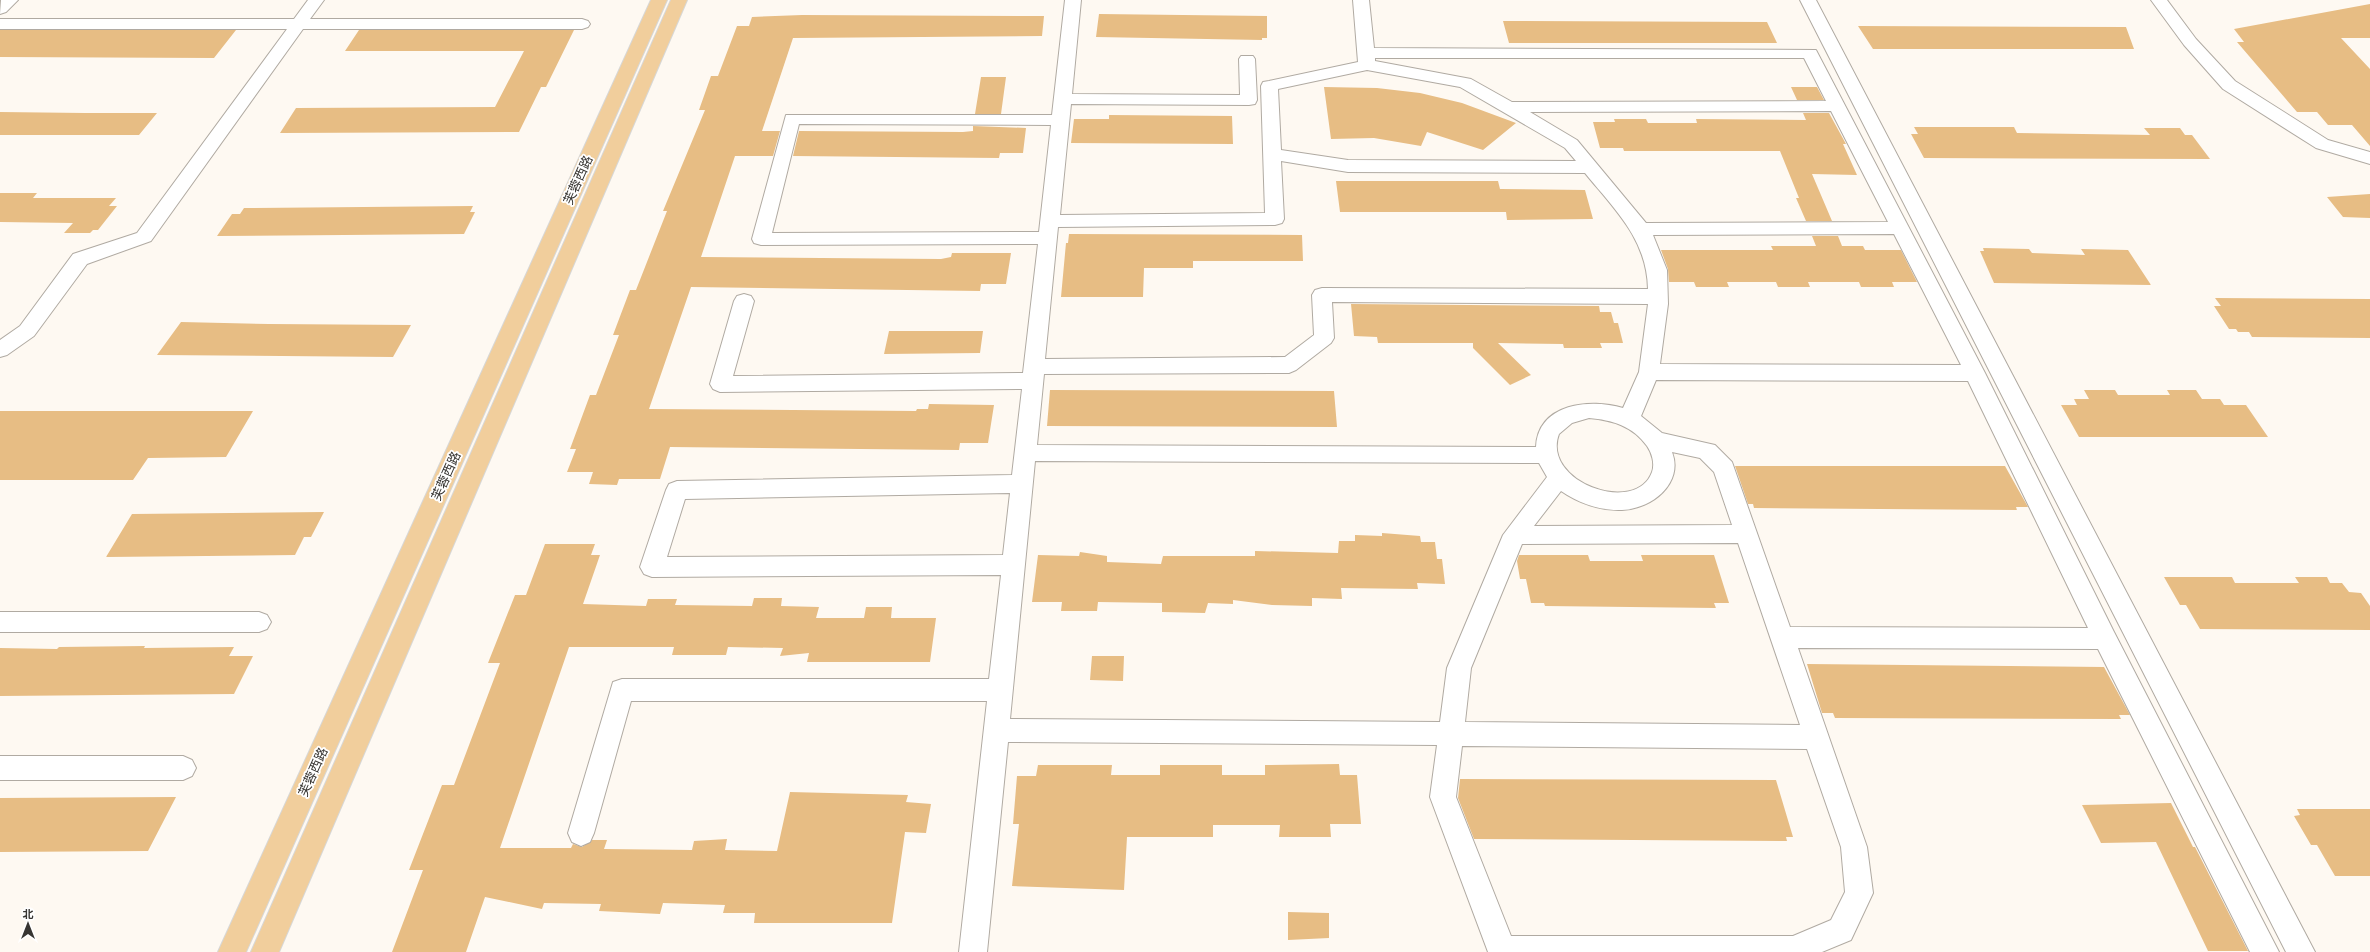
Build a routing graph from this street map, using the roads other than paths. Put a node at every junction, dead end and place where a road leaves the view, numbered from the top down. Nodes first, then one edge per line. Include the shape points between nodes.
1 (10, 0) edge
2 (316, 0) edge
3 (659, 0) edge
4 (679, 0) edge
5 (1073, 0) edge
6 (1361, 0) edge
7 (1808, 0) edge
8 (2159, 0) edge
9 (0, 9) edge
10 (299, 23) junction
11 (0, 24) edge
12 (582, 24) dead end
13 (1247, 59) dead end
14 (1366, 59) junction
15 (1838, 106) junction
16 (1509, 107) junction
17 (1060, 109) junction
18 (1272, 154) junction
19 (2370, 158) edge
20 (1590, 167) junction
21 (1900, 228) junction
22 (1048, 229) junction
23 (1641, 229) junction
24 (1658, 296) junction
25 (744, 301) dead end
26 (0, 350) edge
27 (1649, 372) junction
28 (1975, 373) junction
29 (1033, 374) junction
30 (1629, 419) junction
31 (1656, 440) junction
32 (1025, 452) junction
33 (1547, 455) junction
34 (1559, 478) junction
35 (1021, 484) junction
36 (1747, 534) junction
37 (1514, 535) junction
38 (1013, 565) junction
39 (0, 622) edge
40 (259, 622) dead end
41 (1782, 637) junction
42 (2105, 639) junction
43 (1000, 690) junction
44 (996, 730) junction
45 (1451, 732) junction
46 (1816, 737) junction
47 (0, 768) edge
48 (183, 768) dead end
49 (581, 833) dead end
50 (1502, 951) edge
51 (1708, 951) edge
52 (232, 952) edge
53 (265, 952) edge
54 (973, 952) edge
55 (2265, 952) edge
56 (2301, 952) edge

1 - 9 street
2 - 10 street
3 - 52 main road, 芙蓉西路
4 - 53 main road, 芙蓉西路
5 - 17 street
6 - 14 street
7 - 56 street
8 - 19 street via 2190,42 2229,85 2322,144
10 - 11 street
10 - 12 street
10 - 26 street via 144,236 80,259 27,330
13 - 17 street via 1249,100
14 - 15 street via 1810,52
14 - 16 street via 1465,83
14 - 18 street via 1270,86
15 - 16 street
15 - 21 street
16 - 20 street via 1571,144
17 - 22 street
17 - 22 street via 792,118 761,239
18 - 20 street via 1348,166
18 - 22 street via 1275,219
20 - 23 street
21 - 23 street
21 - 28 street
22 - 29 street
23 - 24 street via 1658,270
24 - 27 street
24 - 29 street via 1322,296 1324,338 1290,365
25 - 29 street via 720,384
27 - 28 street
27 - 30 street
28 - 42 street
29 - 32 street
30 - 31 street
30 - 33 street via 1609,412 1589,410 1566,416 1549,432 1545,447
31 - 34 street via 1665,465 1662,478 1652,490 1636,498 1624,501 1602,500 1575,490
31 - 36 street via 1707,450 1716,459 1724,468
32 - 33 street
32 - 35 street
33 - 34 street via 1548,463
34 - 37 street
35 - 38 street
35 - 38 street via 677,490 652,567
36 - 37 street
36 - 41 street
37 - 45 street via 1460,668
38 - 43 street
39 - 40 street
41 - 42 street
41 - 46 street
42 - 55 street
43 - 44 street
43 - 49 street via 622,690
44 - 45 street
44 - 54 street
45 - 46 street
45 - 50 street via 1443,797
46 - 51 street via 1854,847 1859,893 1841,930 1793,950
47 - 48 street
50 - 51 street

